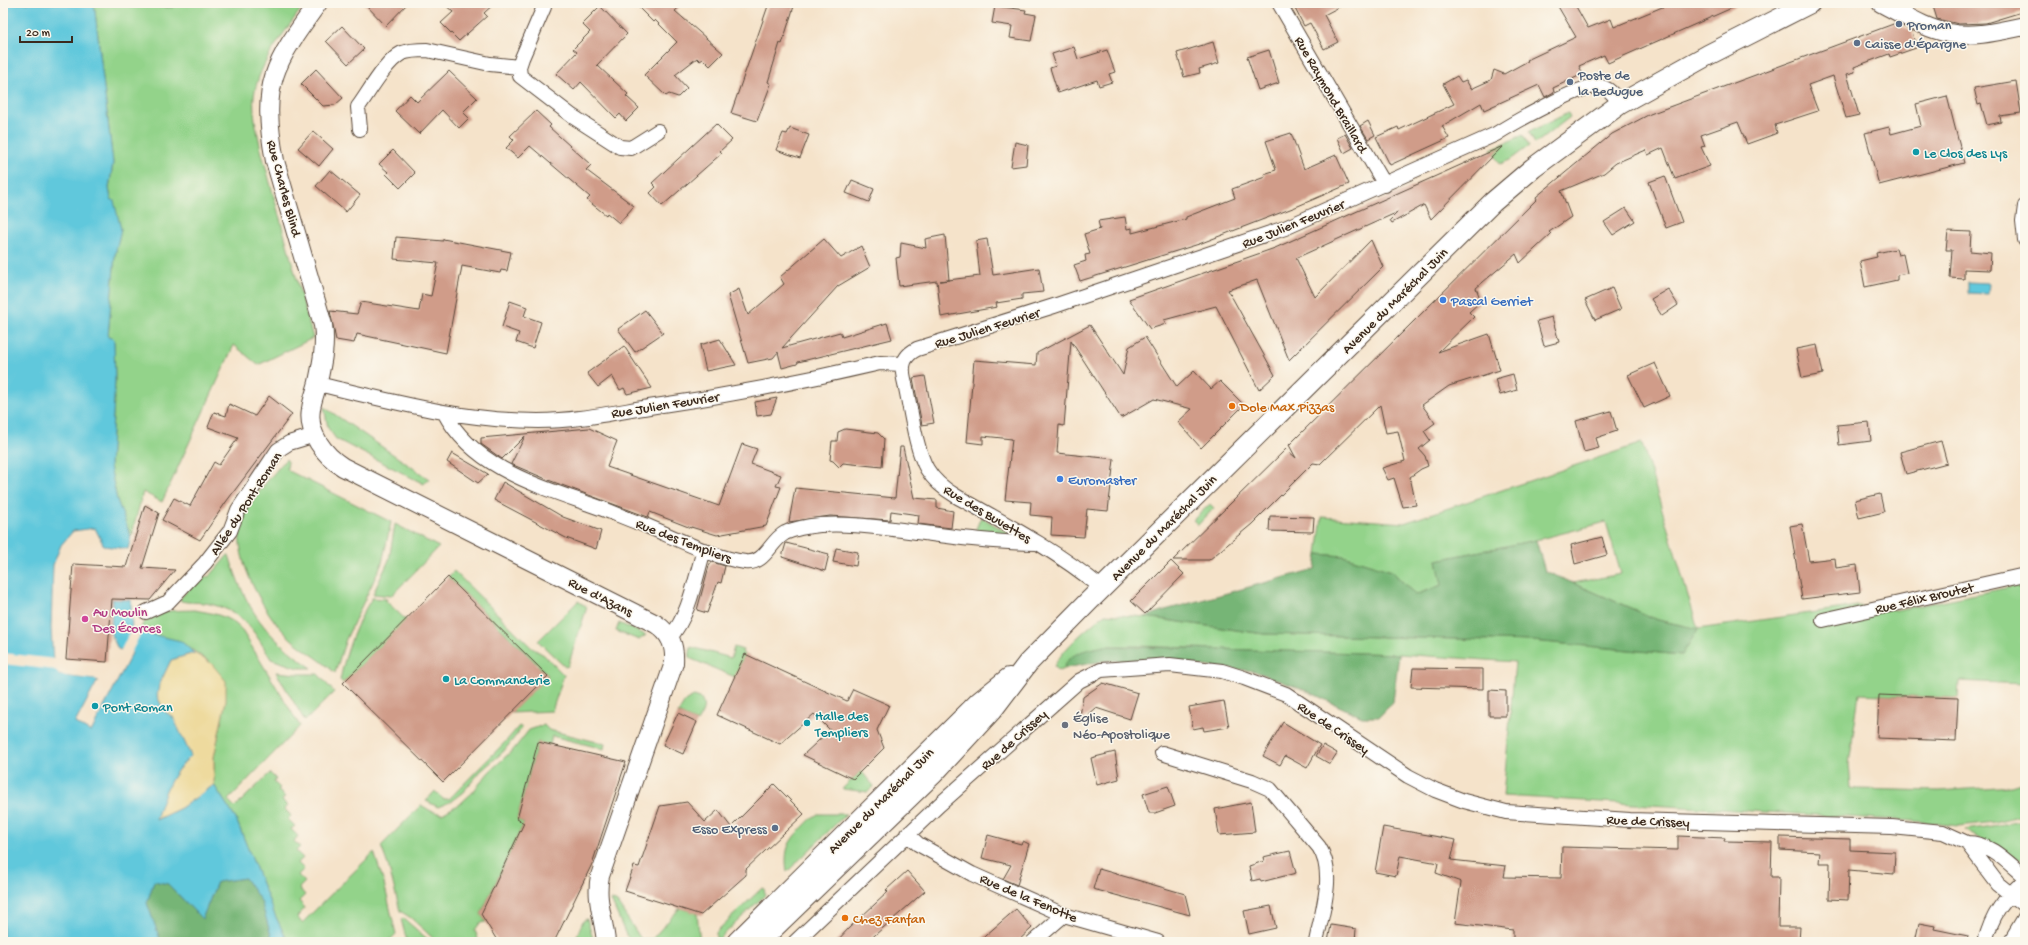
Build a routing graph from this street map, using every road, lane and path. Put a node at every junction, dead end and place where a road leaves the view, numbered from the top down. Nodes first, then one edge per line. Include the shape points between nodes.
1 (318, 3) edge
2 (544, 3) edge
3 (1279, 3) edge
4 (1810, 3) edge
5 (1881, 3) edge
6 (2025, 26) edge
7 (519, 67) junction
8 (1620, 104) junction
9 (360, 129) dead end
10 (658, 131) dead end
11 (1384, 185) junction
12 (2025, 206) edge
13 (2025, 240) edge
14 (903, 364) junction
15 (318, 384) junction
16 (444, 412) junction
17 (315, 435) junction
18 (1040, 543) junction
19 (704, 550) junction
20 (2025, 575) edge
21 (1102, 588) junction
22 (146, 612) dead end
23 (1823, 620) dead end
24 (670, 637) junction
25 (1028, 663) junction
26 (1162, 753) dead end
27 (907, 834) junction
28 (1967, 843) junction
29 (2025, 877) edge
30 (2025, 880) edge
31 (2010, 895) junction
32 (2025, 906) edge
33 (1064, 915) junction
34 (2025, 917) edge
35 (606, 934) edge
36 (617, 942) edge
37 (737, 942) edge
38 (759, 942) edge
39 (795, 942) edge
40 (1033, 942) edge
41 (1158, 942) edge
42 (1316, 942) edge
43 (1985, 942) edge
44 (2010, 942) edge

1 - 15 street, Rue Charles Blind via 280,60 273,77 268,104 270,137 275,160 323,325 325,338
2 - 7 street
3 - 11 street, Rue Raymond Braillard
4 - 8 main road, Avenue du Maréchal Juin via 1702,58
5 - 6 street via 1934,29 1952,34 1979,34
7 - 9 street via 490,64 427,50 402,54 392,62 358,107
7 - 10 street via 520,76 527,83 620,148 631,148
8 - 11 street, Rue Julien Feuvrier via 1612,91 1604,88 1596,86 1580,91 1513,123 1496,134
8 - 21 main road, Avenue du Maréchal Juin via 1533,168 1493,202
11 - 14 street, Rue Julien Feuvrier via 1260,238 917,349 908,355
12 - 13 street
14 - 16 street, Rue Julien Feuvrier via 880,363 690,401 573,418 506,420
14 - 18 street, Rue des Buvettes via 920,451 934,479 944,489
15 - 16 street, Rue Julien Feuvrier
15 - 17 street, Rue d'Azans via 310,410
16 - 19 street, Rue des Templiers via 455,431 469,446 524,480
17 - 22 street, Allée du Pont Roman via 289,443 278,450 238,510 230,531 205,563 168,602
17 - 24 street, Rue d'Azans via 326,454 343,467 656,624
18 - 19 street, Rue des Templiers via 1001,542 830,524 803,527 785,533 762,557 749,562
18 - 21 street, Rue des Buvettes via 1080,569
19 - 24 street via 683,615
20 - 23 street, Rue Félix Broutet
21 - 25 main road, Avenue du Maréchal Juin
24 - 35 street via 675,652 674,663 600,876 598,897
25 - 37 main road, Avenue du Maréchal Juin via 979,702
25 - 38 main road, Avenue du Maréchal Juin via 994,709 934,773
26 - 42 street via 1270,789 1319,846 1324,854 1328,873
27 - 28 street, Rue de Crissey via 1079,681 1090,674 1112,668 1170,666 1222,671 1286,694 1408,776 1435,790 1489,809 1523,814 1630,820 1930,830 1948,833
27 - 33 street, Rue de la Fenotte via 918,844 972,874
27 - 39 street, Rue de Crissey
28 - 29 street, Rue de Crissey via 1976,843 1988,848
28 - 31 street, Rue de Crissey via 1986,870
30 - 31 street
31 - 32 street, Rue de Crissey
31 - 43 street via 1991,920
33 - 40 street
33 - 41 street, Rue de la Fenotte
34 - 44 street
35 - 36 street

